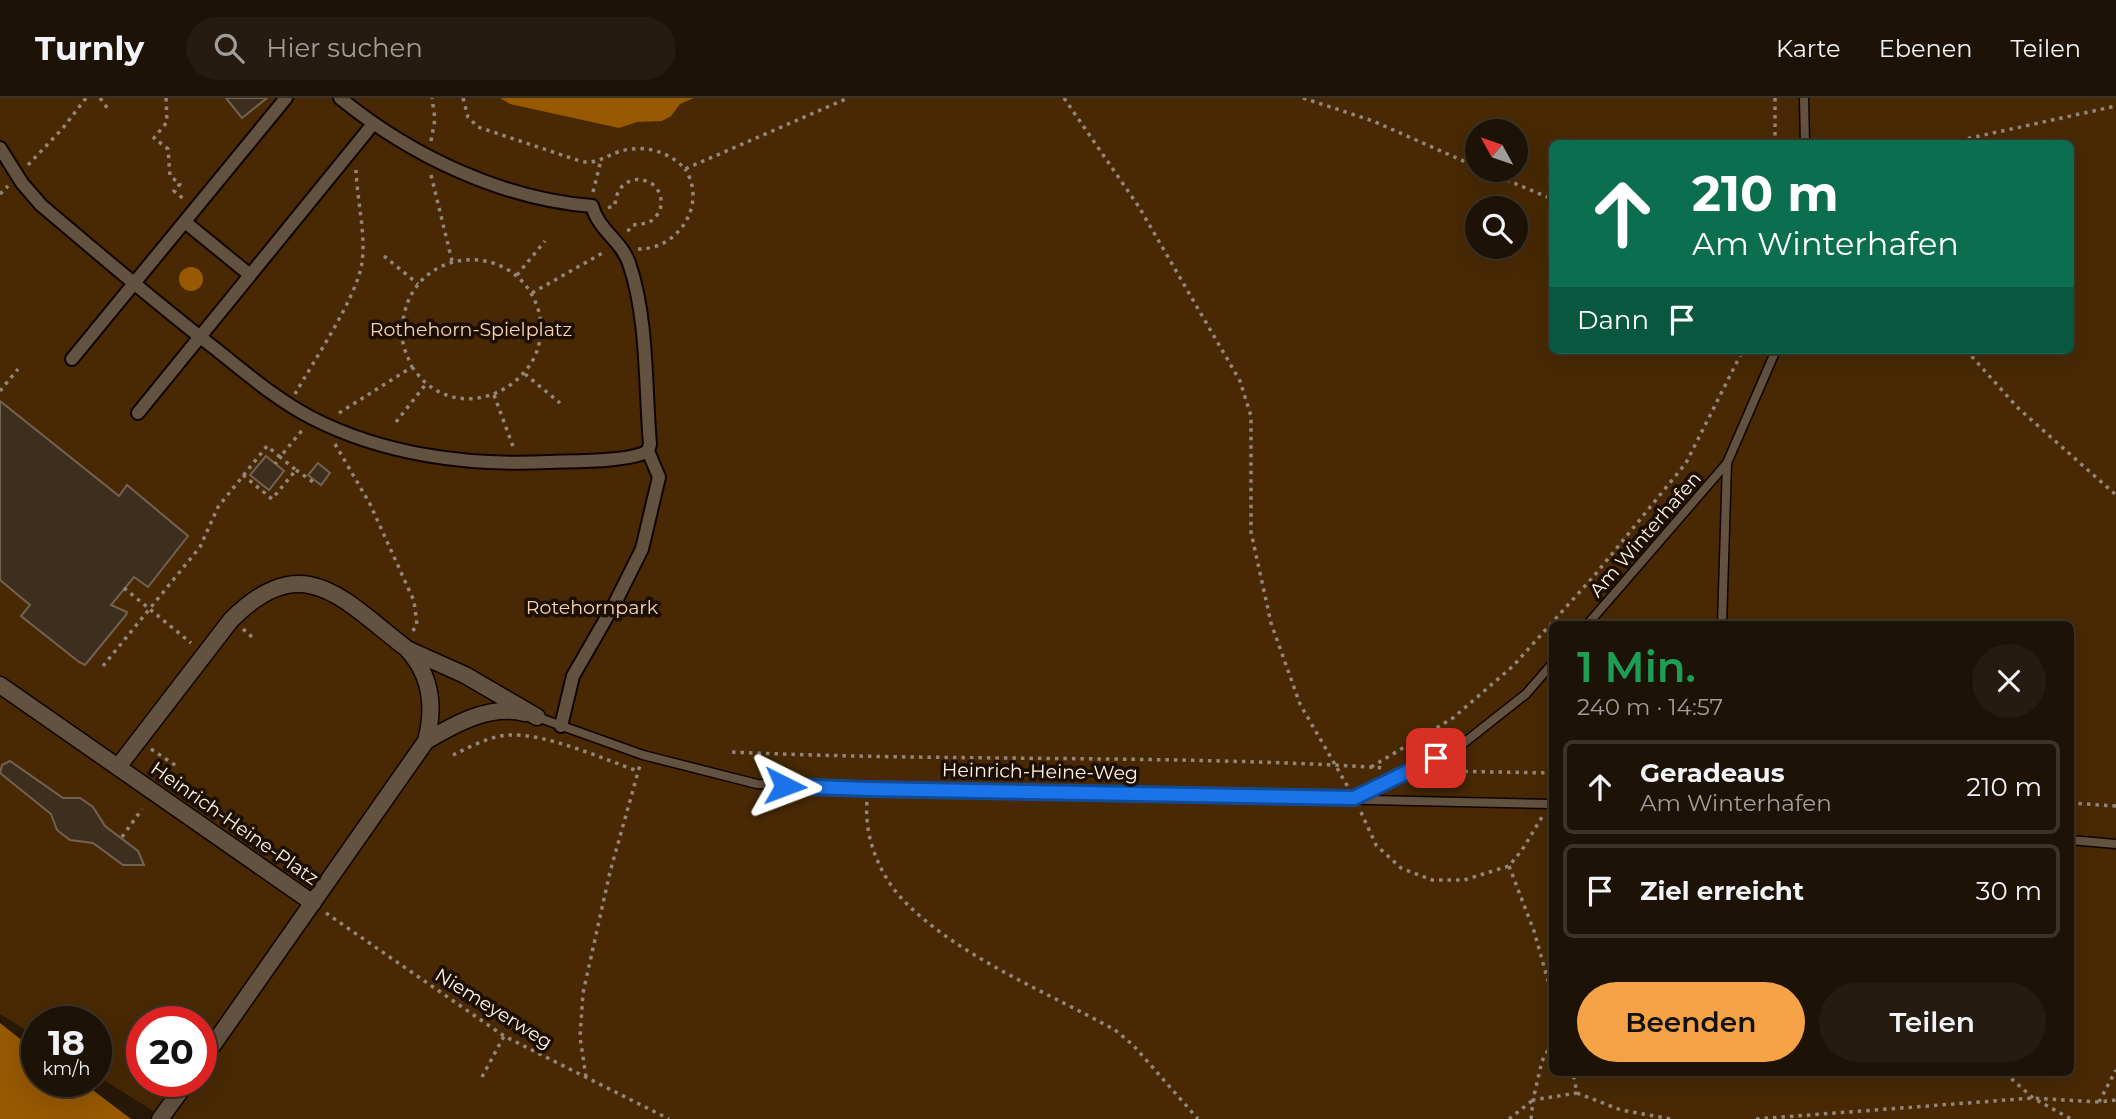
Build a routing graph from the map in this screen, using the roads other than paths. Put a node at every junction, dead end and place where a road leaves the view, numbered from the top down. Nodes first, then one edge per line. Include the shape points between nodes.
1 (286, 98) edge
2 (340, 98) edge
3 (1804, 98) edge
4 (373, 124) junction
5 (1805, 140) edge
6 (0, 148) edge
7 (185, 222) junction
8 (250, 275) junction
9 (134, 283) junction
10 (200, 337) junction
11 (1774, 354) edge
12 (72, 359) dead end
13 (138, 413) dead end
14 (648, 451) junction
15 (1727, 463) junction
16 (1590, 621) edge
17 (1722, 621) edge
18 (406, 648) junction
19 (1549, 667) edge
20 (0, 685) edge
21 (537, 717) junction
22 (561, 726) junction
23 (426, 741) junction
24 (118, 767) junction
25 (1354, 798) junction
26 (1549, 804) edge
27 (2074, 840) edge
28 (2116, 844) edge
29 (313, 904) junction
30 (217, 1040) edge
31 (176, 1097) edge
32 (160, 1119) edge

1 - 7 street
2 - 4 street
3 - 5 lane
4 - 8 street
4 - 14 street via 490,183 566,204 593,206 604,230 619,243 633,275
6 - 9 street via 41,205
7 - 8 street
7 - 9 street
8 - 10 street
9 - 10 street
9 - 12 street
10 - 13 street
10 - 14 street via 289,405 318,421 416,453 519,463 640,456
11 - 15 lane, Am Winterhafen
14 - 22 street via 659,477 642,549 573,676
15 - 16 lane, Am Winterhafen
15 - 17 lane, Am Winterhafen
18 - 21 street, Heinrich-Heine-Weg via 465,675
18 - 23 street, Heinrich-Heine-Platz via 426,677 431,698
18 - 24 street, Heinrich-Heine-Platz via 322,587 284,585 240,611
19 - 25 lane via 1526,694 1460,746
20 - 24 street
21 - 22 lane, Heinrich-Heine-Weg
21 - 23 street, Heinrich-Heine-Weg via 516,711 492,712
22 - 25 lane, Heinrich-Heine-Weg via 643,755 757,785
23 - 29 street, Heinrich-Heine-Platz
24 - 29 street, Heinrich-Heine-Platz
25 - 26 lane, Heinrich-Heine-Weg
27 - 28 lane
29 - 30 street
31 - 32 street

